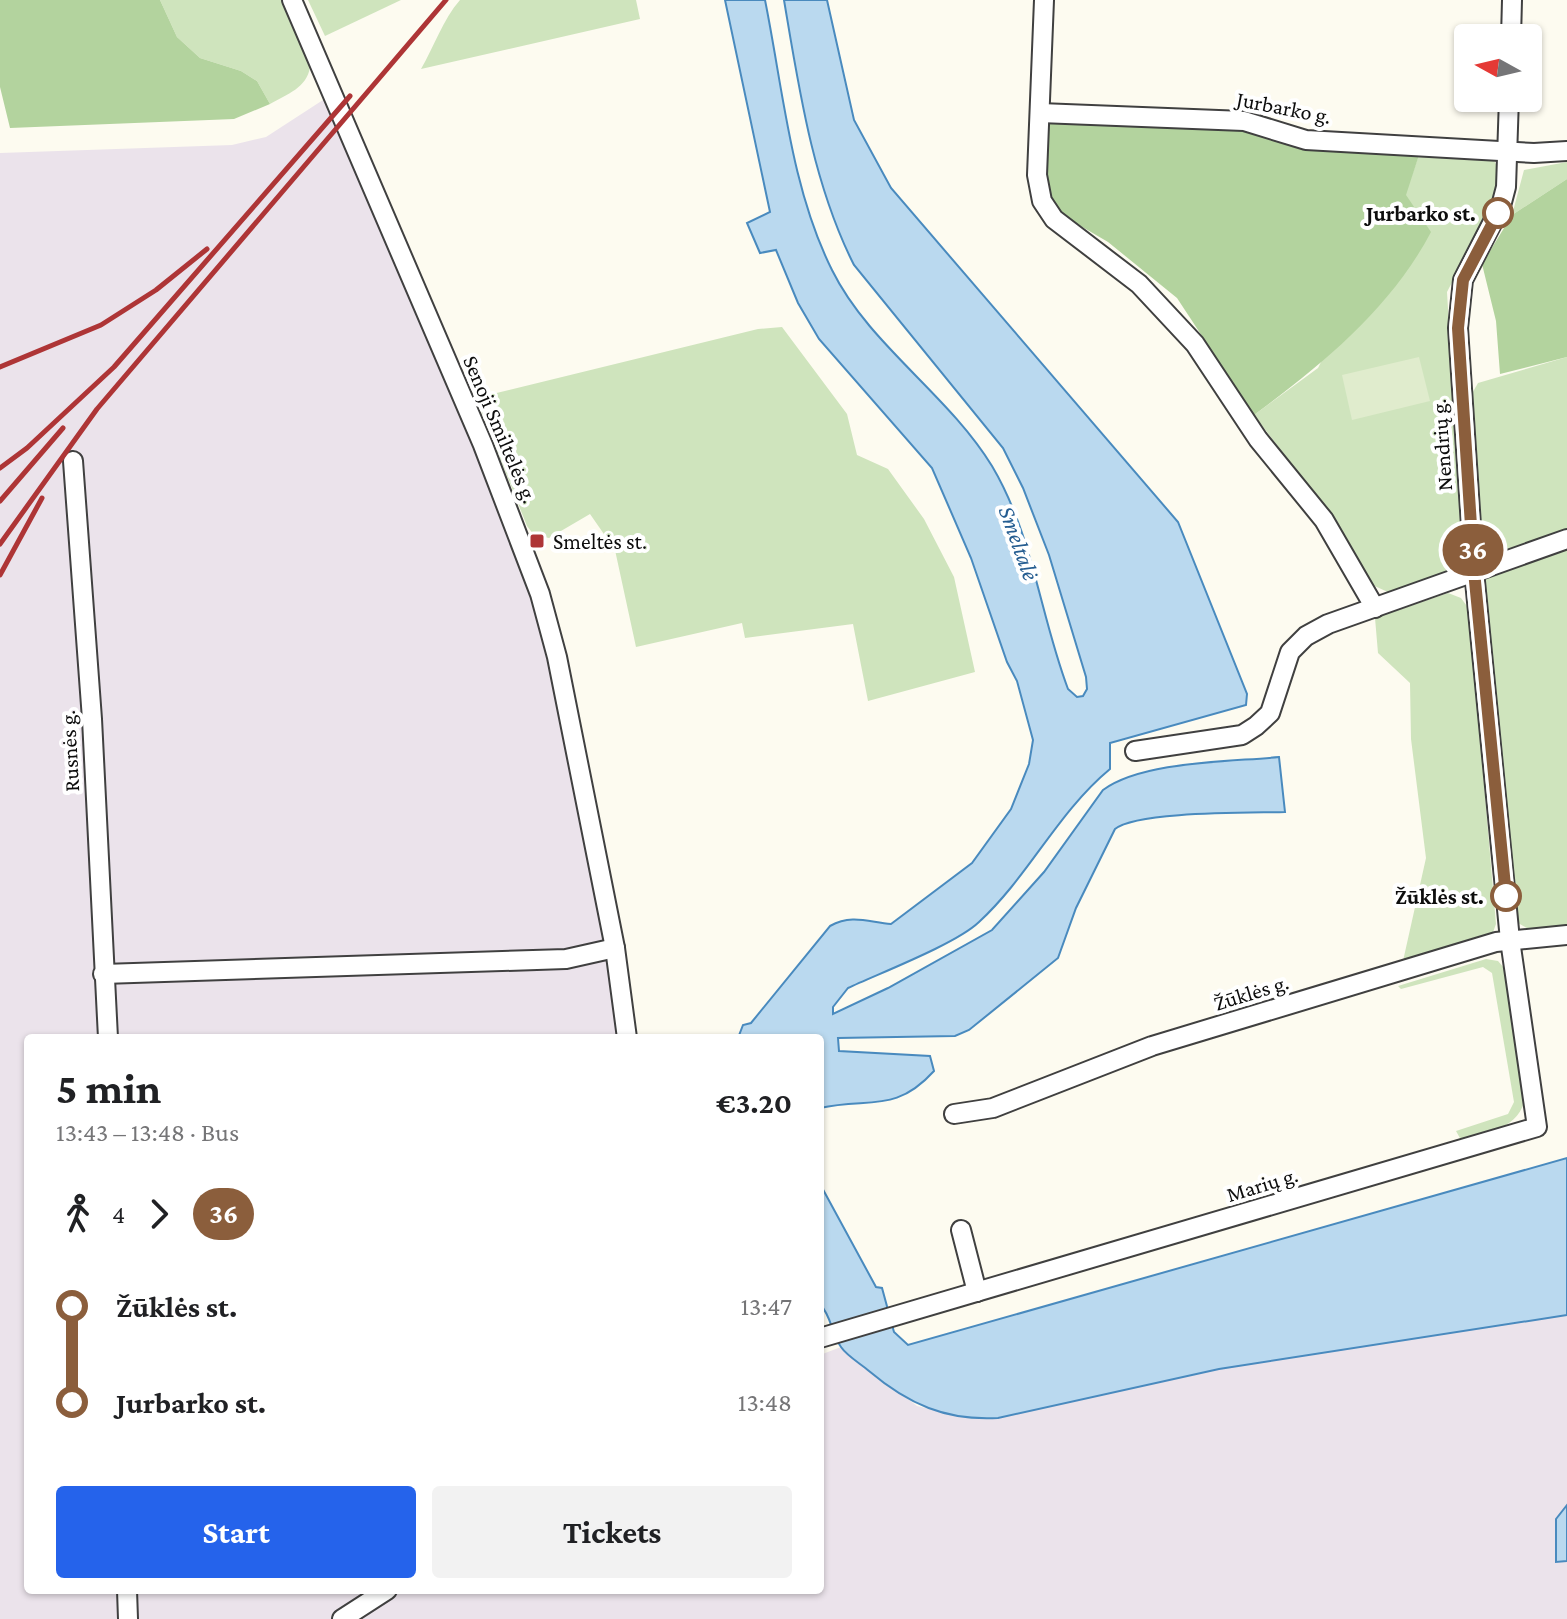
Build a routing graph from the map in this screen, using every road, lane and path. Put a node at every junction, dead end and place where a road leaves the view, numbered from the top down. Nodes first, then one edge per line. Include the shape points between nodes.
1 (292, 0) edge
2 (1044, 0) edge
3 (1512, 0) edge
4 (1511, 24) edge
5 (1509, 112) edge
6 (1040, 113) junction
7 (1508, 149) junction
8 (1567, 151) edge
9 (73, 461) dead end
10 (1567, 539) edge
11 (1474, 571) junction
12 (1375, 608) junction
13 (1135, 751) dead end
14 (1567, 935) edge
15 (1510, 940) junction
16 (615, 948) junction
17 (103, 974) junction
18 (108, 1034) edge
19 (626, 1034) edge
20 (954, 1114) dead end
21 (961, 1230) dead end
22 (977, 1292) junction
23 (826, 1336) edge
24 (127, 1594) edge
25 (381, 1594) edge
26 (128, 1619) edge
27 (342, 1619) edge

1 - 16 street, Senoji Smiltelės g. via 483,445 540,594
2 - 6 street
3 - 4 street
5 - 7 street, Nendrių g.
6 - 7 street, Jurbarko g. via 1244,121 1306,140
6 - 12 street via 1037,175 1042,201 1054,219 1139,284 1195,344 1258,439 1324,520
7 - 8 street, Jurbarko g.
7 - 11 street, Nendrių g. via 1501,206 1472,258 1459,302
9 - 17 street, Rusnės g.
10 - 11 street
11 - 12 street
11 - 15 street, Nendrių g.
12 - 13 street via 1306,636 1283,665 1270,713 1242,735
14 - 15 street, Žūklės g.
15 - 20 street, Žūklės g. via 1152,1046 993,1108
15 - 22 street, Marių g. via 1537,1127
16 - 17 street via 566,959
16 - 19 street, Senoji Smiltelės g.
17 - 18 street, Rusnės g.
21 - 22 street
22 - 23 street, Marių g.
24 - 26 street
25 - 27 street

